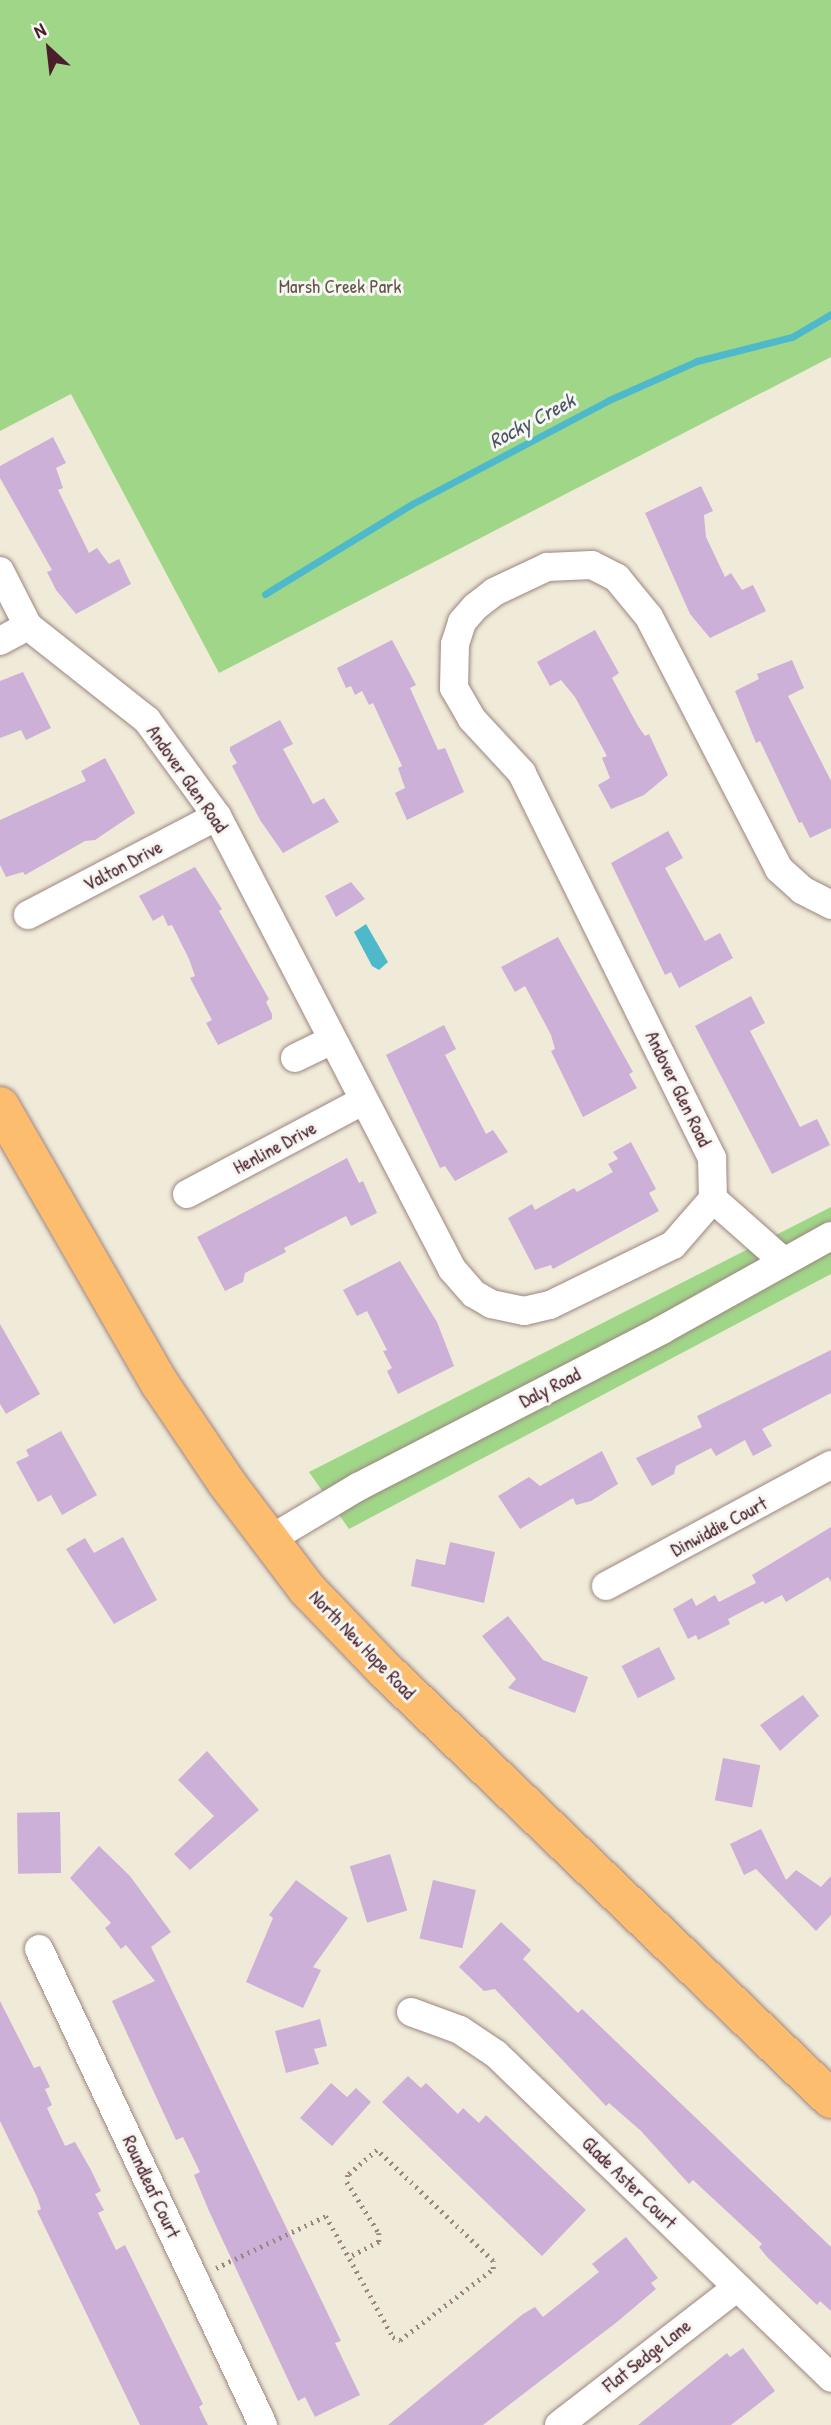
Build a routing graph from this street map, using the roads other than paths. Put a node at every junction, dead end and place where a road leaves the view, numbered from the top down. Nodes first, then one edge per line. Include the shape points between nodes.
1 (0, 570) edge
2 (29, 626) junction
3 (0, 641) edge
4 (217, 816) junction
5 (831, 905) edge
6 (29, 915) dead end
7 (332, 1040) junction
8 (295, 1058) dead end
9 (363, 1101) junction
10 (0, 1106) edge
11 (187, 1194) dead end
12 (713, 1199) junction
13 (831, 1236) edge
14 (783, 1261) junction
15 (831, 1465) edge
16 (269, 1540) junction
17 (606, 1586) dead end
18 (38, 1949) dead end
19 (411, 2012) dead end
20 (831, 2099) edge
21 (736, 2288) junction
22 (831, 2378) edge
23 (263, 2425) edge
24 (559, 2425) edge

1 - 2 street, Andover Glen Road
2 - 3 street
2 - 4 street, Andover Glen Road via 147,720
4 - 6 street, Valton Drive
4 - 7 street, Andover Glen Road
5 - 12 street, Andover Glen Road via 802,890 779,869 649,617 617,578 593,565 547,567 494,592 463,622 451,666 454,688 472,719 522,773 712,1158
7 - 8 street
7 - 9 street, Andover Glen Road
9 - 11 street, Henline Drive
9 - 12 street, Andover Glen Road via 452,1269 474,1294 491,1304 524,1311 550,1305 673,1245
10 - 16 main road, North New Hope Road via 160,1384
12 - 14 street
13 - 14 street, Daly Road
14 - 16 street, Daly Road via 662,1330 358,1487
15 - 17 street, Dinwiddie Court
16 - 20 main road, North New Hope Road via 307,1589 387,1672
18 - 23 street, Roundleaf Court
19 - 21 street, Glade Aster Court via 460,2030 496,2054
21 - 22 street, Glade Aster Court
21 - 24 street, Flat Sedge Lane

